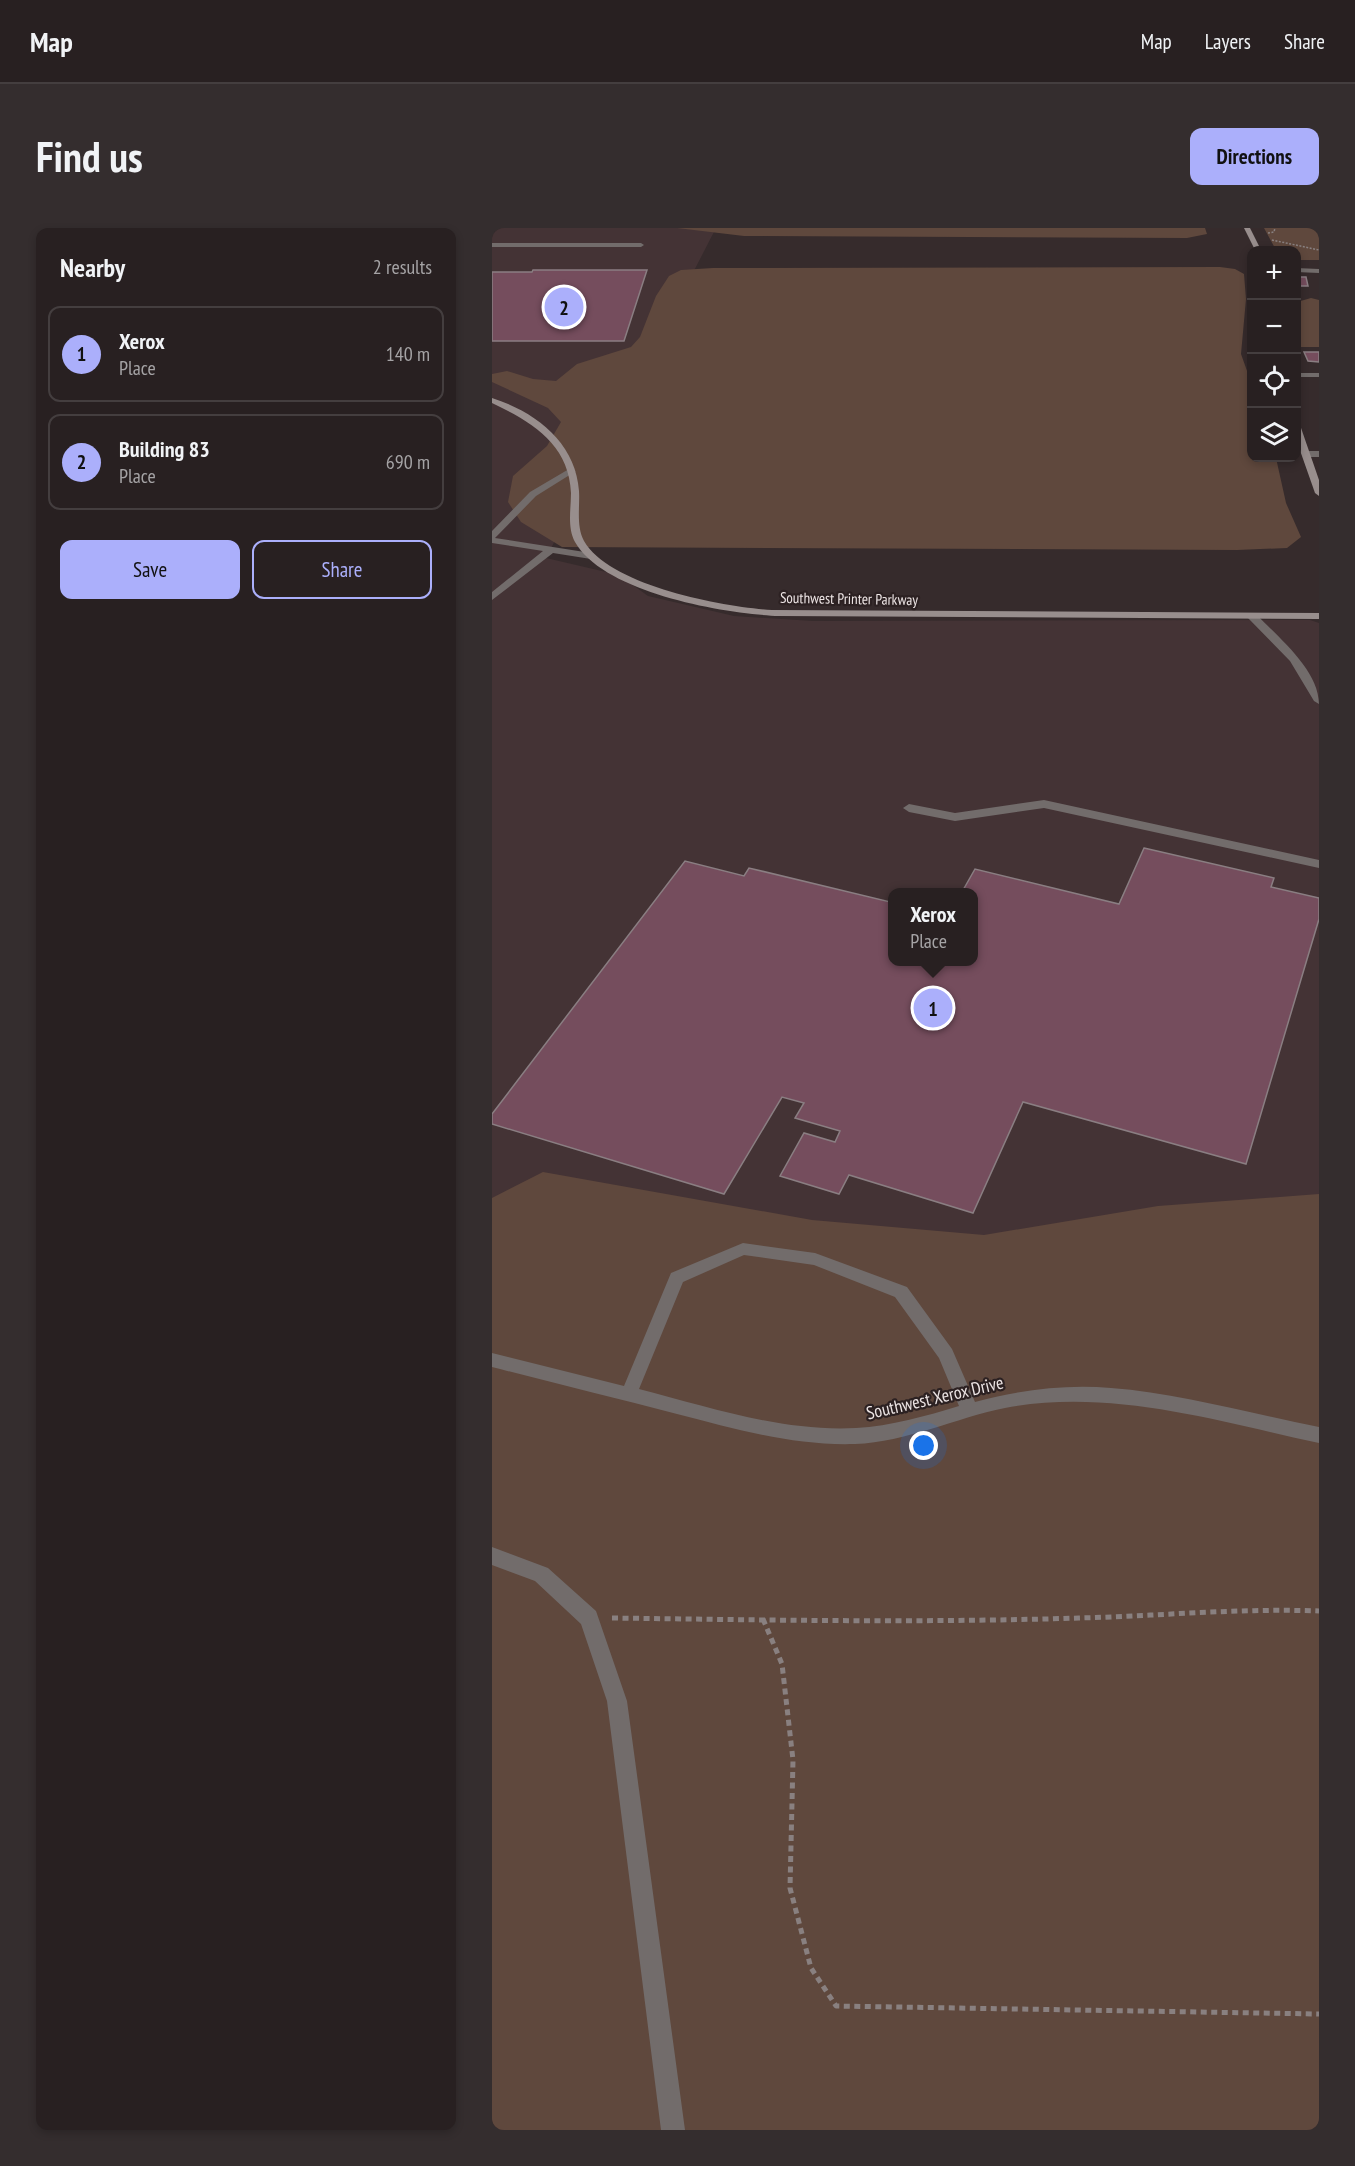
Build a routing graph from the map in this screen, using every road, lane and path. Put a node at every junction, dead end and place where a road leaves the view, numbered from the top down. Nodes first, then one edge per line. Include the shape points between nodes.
1 (1247, 228) edge
2 (1275, 228) edge
3 (1267, 233) dead end
4 (1271, 240) dead end
5 (492, 245) edge
6 (641, 245) dead end
7 (1256, 246) edge
8 (1319, 250) edge
9 (1301, 262) edge
10 (1319, 263) edge
11 (1301, 270) edge
12 (1319, 271) edge
13 (1301, 375) edge
14 (1319, 375) edge
15 (492, 400) edge
16 (1301, 437) edge
17 (1308, 454) junction
18 (1319, 454) edge
19 (572, 471) junction
20 (1319, 493) edge
21 (492, 538) edge
22 (549, 550) junction
23 (591, 556) junction
24 (492, 597) edge
25 (1252, 616) junction
26 (1319, 616) edge
27 (1319, 701) edge
28 (909, 808) dead end
29 (1319, 864) edge
30 (492, 1360) edge
31 (628, 1395) junction
32 (970, 1411) junction
33 (1319, 1435) edge
34 (492, 1556) edge
35 (1319, 1611) edge
36 (589, 1618) junction
37 (763, 1619) junction
38 (1319, 2014) edge
39 (673, 2130) edge

1 - 7 street
2 - 3 path
4 - 8 path
5 - 6 street
9 - 10 street
11 - 12 street
13 - 14 street
15 - 19 street, Southwest Printer Parkway via 546,431 567,456
16 - 17 street
17 - 18 street
17 - 20 street
19 - 21 street via 533,494
19 - 23 street, Southwest Printer Parkway via 576,531
21 - 22 street
22 - 23 street
22 - 24 street
23 - 25 street, Southwest Printer Parkway via 619,575 657,590 751,612
25 - 26 street, Southwest Printer Parkway
25 - 27 street via 1294,659
28 - 29 street via 954,817 1044,804
30 - 31 street, Southwest Xerox Drive
31 - 32 street, Southwest Xerox Drive via 755,1426 806,1434 856,1436 886,1432
31 - 32 street via 677,1278 743,1249 815,1259 901,1292 946,1354
32 - 33 street, Southwest Xerox Drive via 1005,1401 1057,1395 1111,1395
34 - 36 street via 541,1574
35 - 37 path via 1269,1609 1079,1618
36 - 37 path
36 - 39 street via 617,1701
37 - 38 path via 782,1664 793,1760 790,1888 811,1968 836,2006

